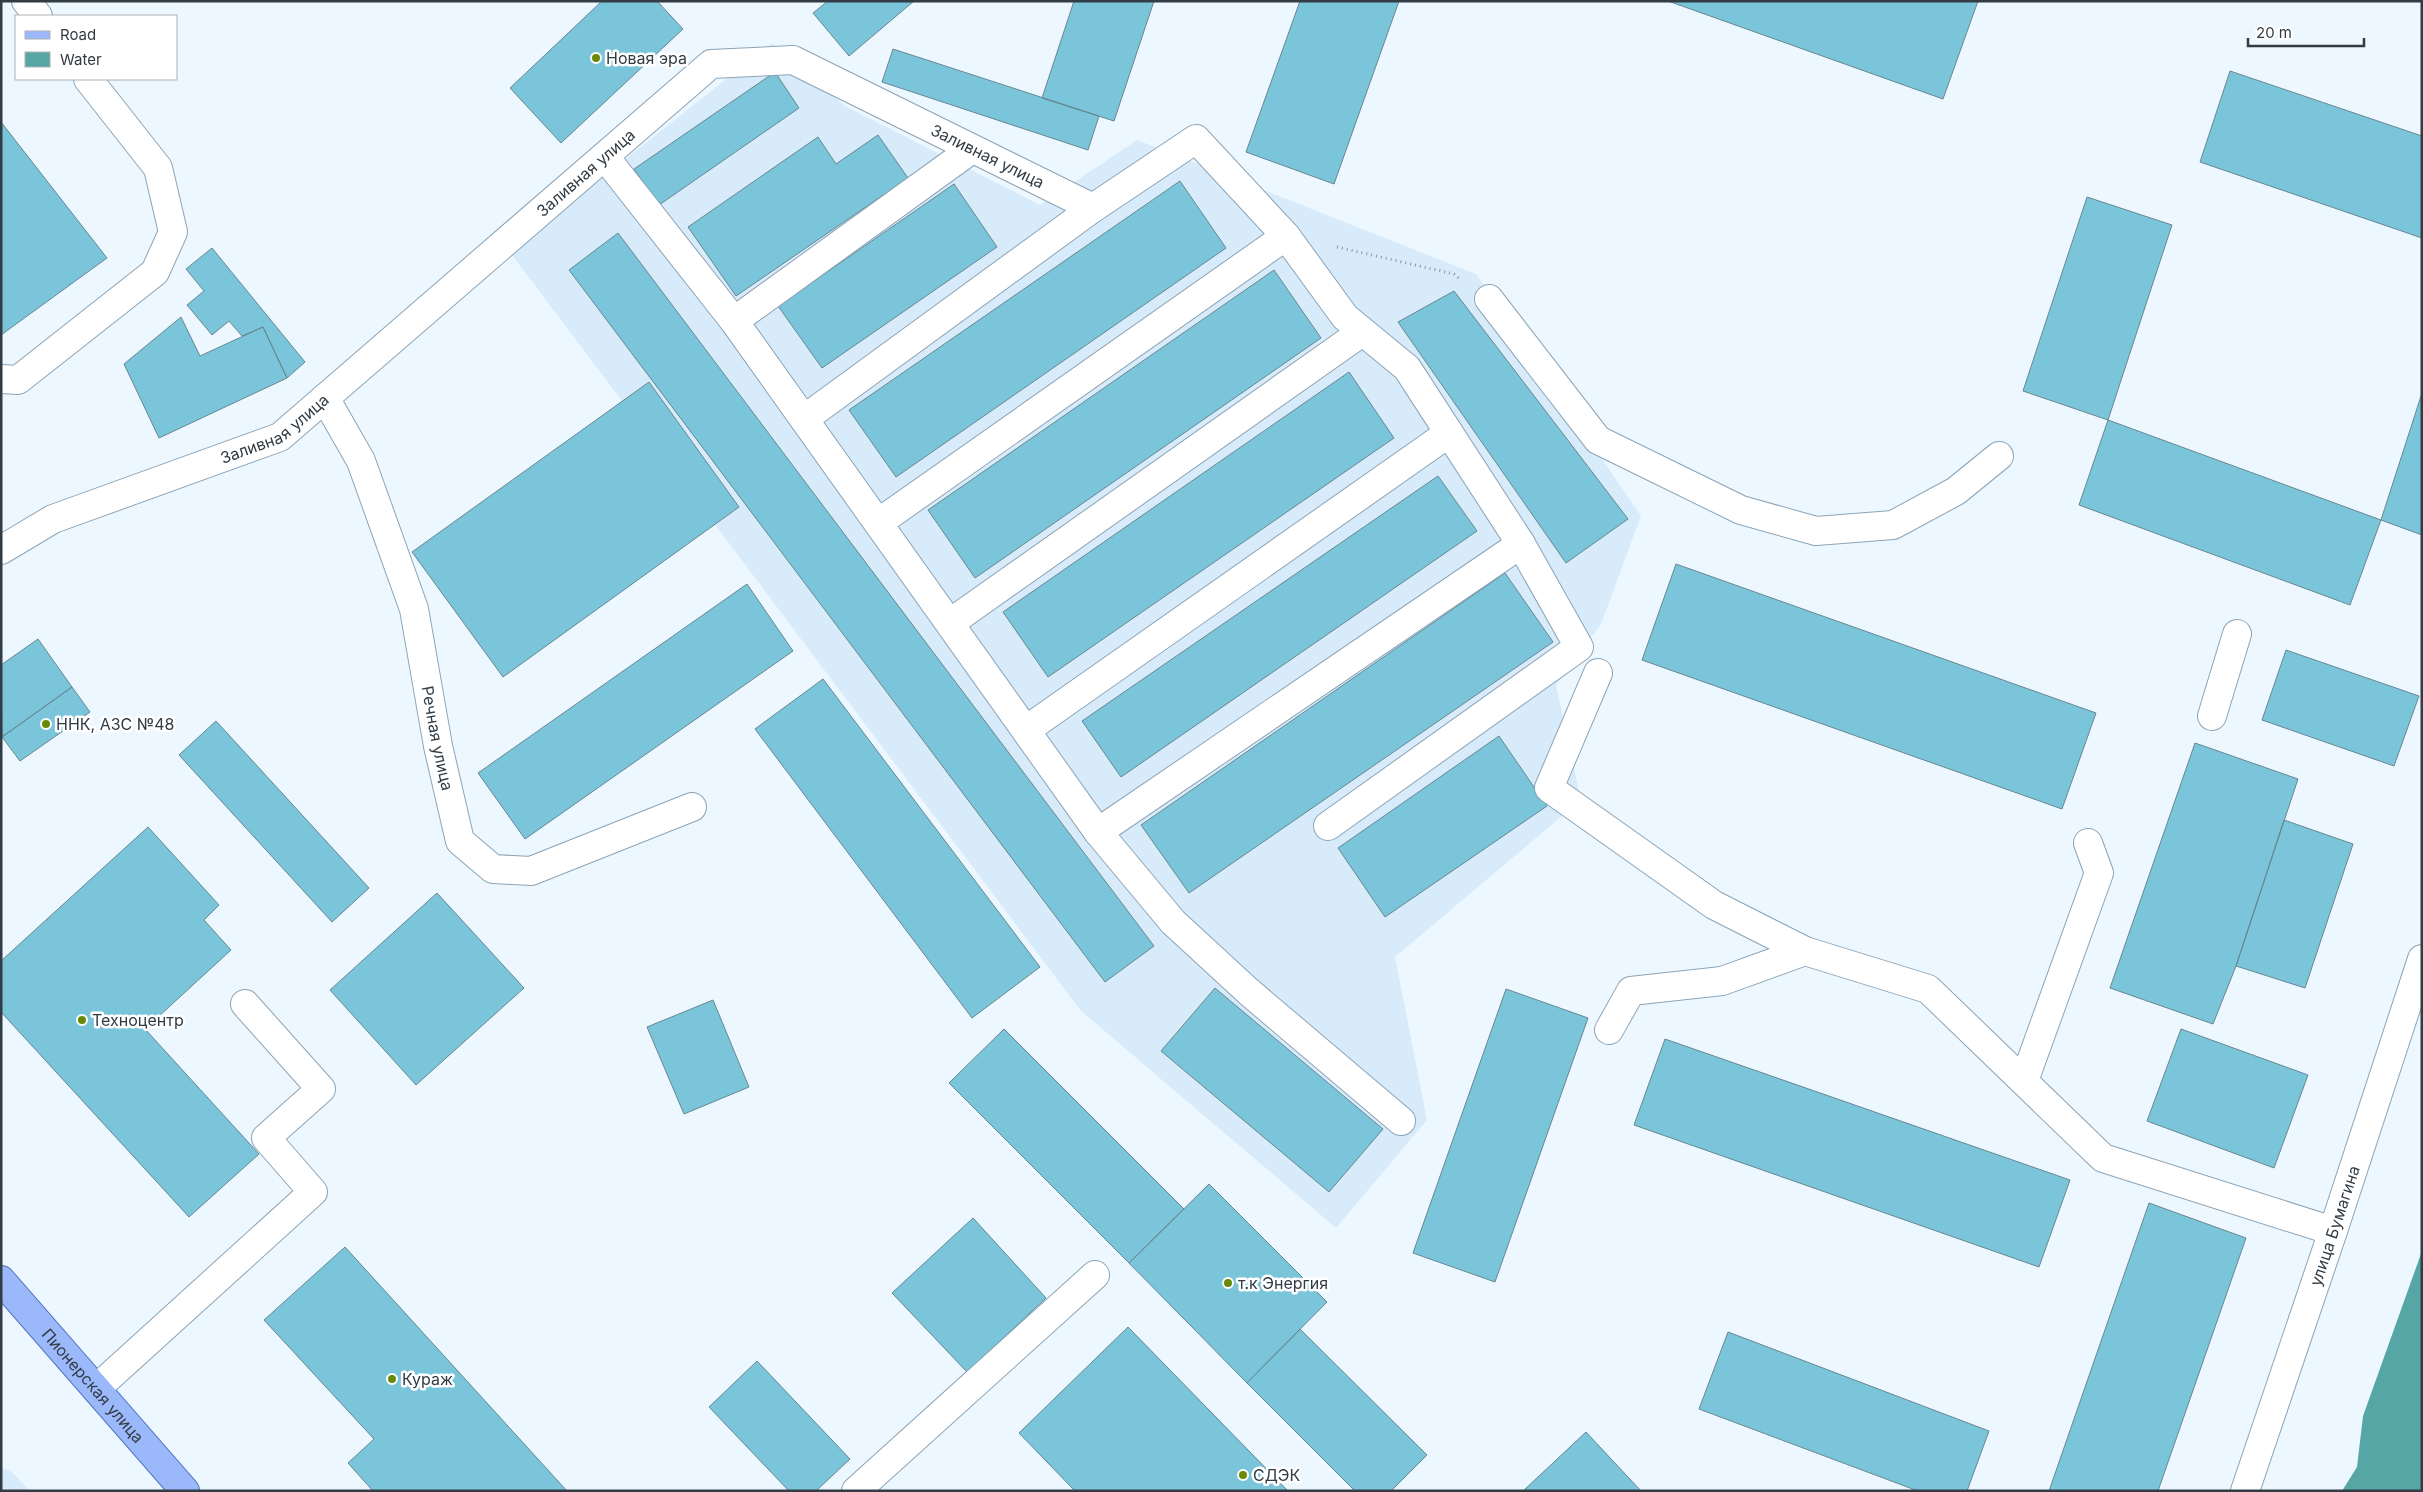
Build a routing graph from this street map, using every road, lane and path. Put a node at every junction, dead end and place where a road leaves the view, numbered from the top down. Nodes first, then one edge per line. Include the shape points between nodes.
1 (26, 1) edge
2 (37, 15) edge
3 (89, 80) edge
4 (972, 149) junction
5 (605, 157) junction
6 (1093, 208) junction
7 (1286, 236) junction
8 (1489, 299) joint
9 (734, 322) junction
10 (1362, 332) junction
11 (1, 379) edge
12 (325, 398) junction
13 (804, 419) junction
14 (1450, 433) junction
15 (1999, 456) dead end
16 (878, 523) junction
17 (1521, 544) junction
18 (1, 550) edge
19 (950, 623) junction
20 (2237, 634) dead end
21 (1598, 673) dead end
22 (2212, 716) dead end
23 (1026, 730) junction
24 (692, 807) dead end
25 (1328, 826) dead end
26 (1098, 832) junction
27 (2088, 843) dead end
28 (1805, 950) junction
29 (2422, 959) edge
30 (245, 1004) dead end
31 (1609, 1030) dead end
32 (2024, 1081) junction
33 (1401, 1121) dead end
34 (2333, 1231) junction
35 (1095, 1275) dead end
36 (1, 1280) edge
37 (97, 1388) junction
38 (185, 1491) edge
39 (856, 1491) edge
40 (2245, 1491) edge

1 - 2 street
3 - 11 street via 158,168 173,232 155,272 18,380
4 - 5 street, Заливная улица via 793,60 711,64
4 - 6 street, Заливная улица
4 - 9 street
5 - 9 street
5 - 12 street, Заливная улица
6 - 7 street via 1196,138
6 - 13 street
7 - 8 path via 1454,274
7 - 10 street via 1345,317
7 - 16 street
8 - 15 street via 1598,440 1741,510 1816,532 1893,525 1956,491
9 - 13 street
10 - 14 street via 1407,368
10 - 19 street
12 - 18 street, Заливная улица via 280,437 53,519
12 - 24 street, Речная улица via 360,461 414,609 438,746 460,840 492,870 531,871
13 - 16 street
14 - 17 street
14 - 23 street
16 - 19 street
17 - 25 street via 1579,647
17 - 26 street
19 - 23 street
20 - 22 street
21 - 28 street via 1549,788 1714,905
23 - 26 street
26 - 33 street via 1172,922
27 - 32 street via 2099,873
28 - 31 street via 1722,981 1631,991
28 - 32 street via 1928,990
29 - 34 street, улица Бумагина
30 - 37 street via 321,1089 266,1138 313,1192
32 - 34 street via 2103,1158
34 - 40 street, улица Бумагина
35 - 39 street
36 - 37 main road, Пионерская улица
37 - 38 main road, Пионерская улица

